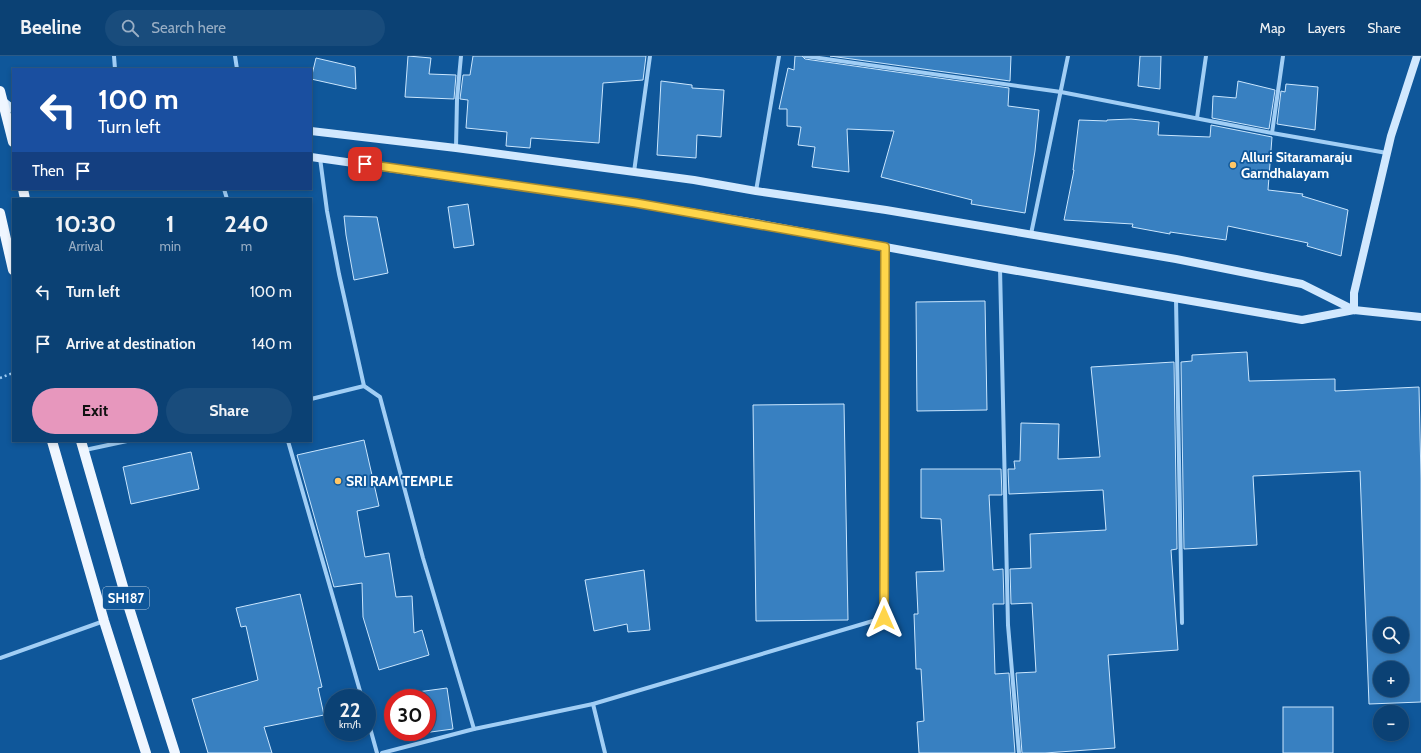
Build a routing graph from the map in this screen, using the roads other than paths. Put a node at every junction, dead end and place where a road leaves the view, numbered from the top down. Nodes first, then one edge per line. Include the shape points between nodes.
1 (114, 56) edge
2 (235, 56) edge
3 (461, 56) edge
4 (650, 56) edge
5 (779, 56) edge
6 (804, 56) edge
7 (1068, 56) edge
8 (1206, 56) edge
9 (1283, 56) edge
10 (1417, 56) edge
11 (115, 68) edge
12 (237, 68) edge
13 (0, 91) edge
14 (1061, 92) junction
15 (2, 102) edge
16 (12, 108) edge
17 (1197, 118) junction
18 (312, 131) edge
19 (1272, 133) junction
20 (12, 138) edge
21 (456, 148) junction
22 (1387, 153) junction
23 (312, 156) edge
24 (320, 158) junction
25 (634, 172) junction
26 (756, 191) junction
27 (0, 213) edge
28 (1031, 235) junction
29 (885, 247) junction
30 (12, 266) edge
31 (1000, 268) junction
32 (1176, 299) junction
33 (1354, 310) junction
34 (1421, 317) edge
35 (364, 386) junction
36 (312, 399) edge
37 (52, 442) edge
38 (118, 442) edge
39 (288, 442) edge
40 (82, 446) edge
41 (104, 621) junction
42 (1182, 623) dead end
43 (0, 658) edge
44 (359, 689) edge
45 (593, 704) junction
46 (474, 729) junction
47 (374, 741) edge
48 (402, 748) junction
49 (146, 753) edge
50 (175, 753) edge
51 (378, 753) edge
52 (382, 753) edge
53 (404, 753) edge
54 (605, 753) edge
55 (1019, 753) edge

1 - 11 street
2 - 12 street
3 - 21 street
4 - 25 street
5 - 26 street
6 - 14 street
7 - 14 street
8 - 17 street
9 - 19 street
10 - 22 main road
13 - 15 main road
14 - 17 street
14 - 28 street
15 - 16 main road
15 - 20 main road
17 - 19 street
18 - 21 main road
19 - 22 street
21 - 25 main road
22 - 33 main road via 1354,293
23 - 24 main road
24 - 29 main road via 636,203
24 - 35 street via 334,250
25 - 26 main road
26 - 28 main road
27 - 30 main road
28 - 33 main road via 1176,259 1302,284
29 - 31 main road
29 - 45 street via 884,618
31 - 32 main road
31 - 55 street via 1008,625
32 - 33 main road via 1302,320
32 - 42 street
33 - 34 main road
35 - 36 street
35 - 46 street via 380,397 423,558
37 - 41 main road, SH187
38 - 40 street
39 - 44 street
40 - 50 main road, SH187
41 - 43 street
41 - 49 main road, SH187
45 - 46 street
45 - 54 street
46 - 48 street
47 - 51 street
48 - 52 street
48 - 53 street

